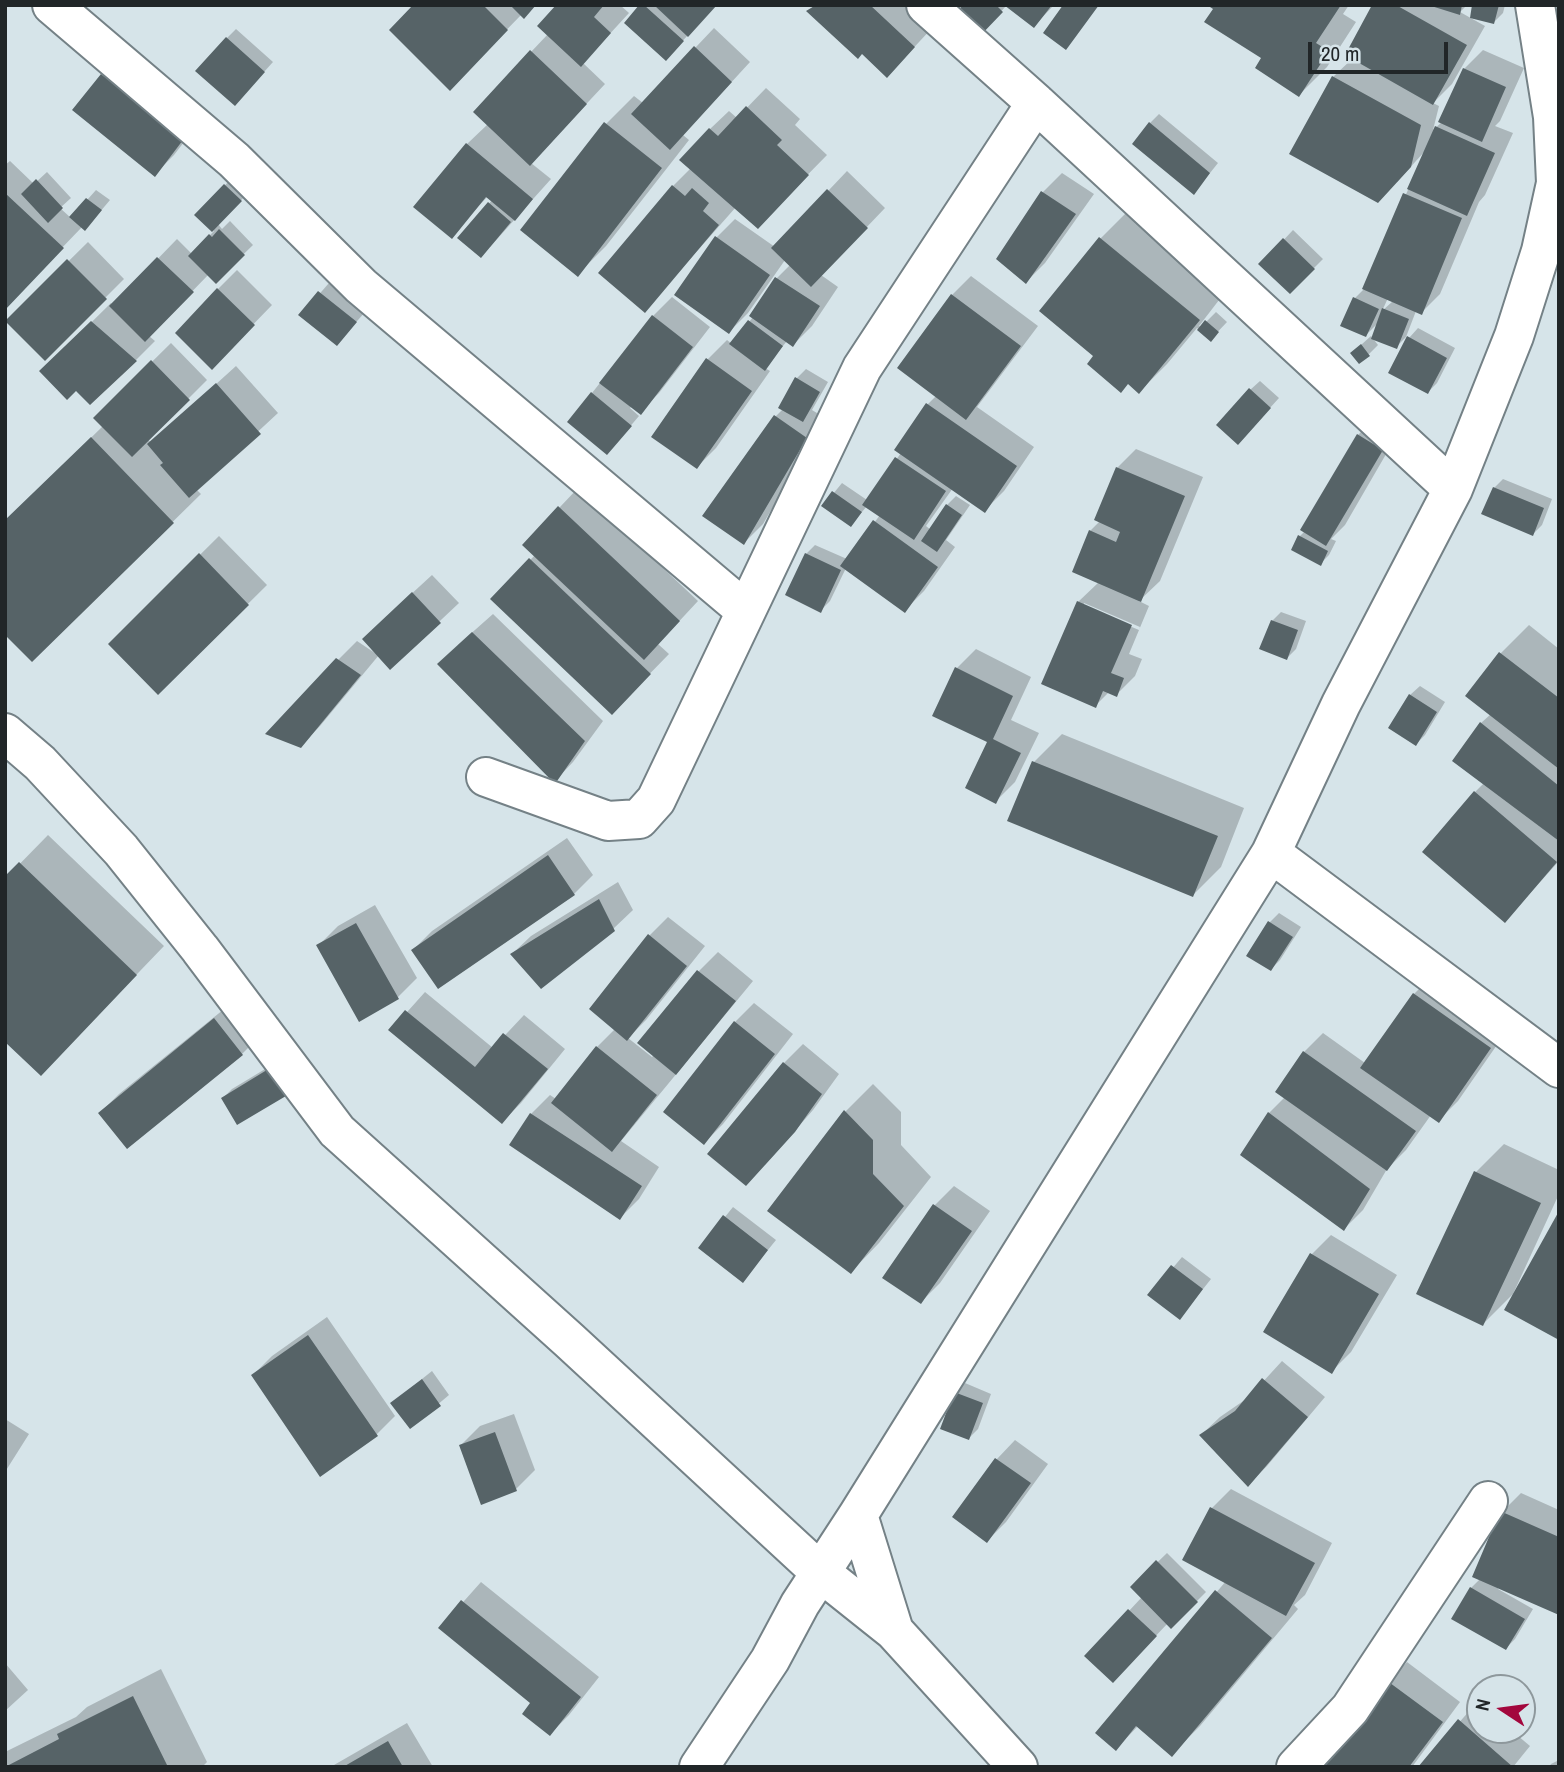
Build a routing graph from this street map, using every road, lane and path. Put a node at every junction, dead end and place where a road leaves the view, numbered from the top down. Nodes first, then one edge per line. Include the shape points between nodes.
1 (52, 5) edge
2 (926, 5) edge
3 (1535, 5) edge
4 (1036, 103) junction
5 (1453, 489) junction
6 (746, 611) junction
7 (5, 733) edge
8 (486, 777) dead end
9 (1271, 853) junction
10 (1559, 1068) edge
11 (1488, 1501) dead end
12 (858, 1515) junction
13 (820, 1572) junction
14 (894, 1631) junction
15 (699, 1767) edge
16 (1018, 1767) edge
17 (1296, 1767) edge

1 - 6 street via 234,160 361,286
2 - 4 street
3 - 5 street via 1553,117 1556,183 1541,251 1514,336
4 - 5 street
4 - 6 street via 862,368
5 - 9 street via 1341,704
6 - 8 street via 656,800 639,819 608,821
7 - 13 street via 40,763 121,850 337,1131
9 - 10 street
9 - 12 street
11 - 17 street via 1350,1709
12 - 13 street
12 - 14 street
13 - 14 street
13 - 15 street via 770,1660
14 - 16 street

